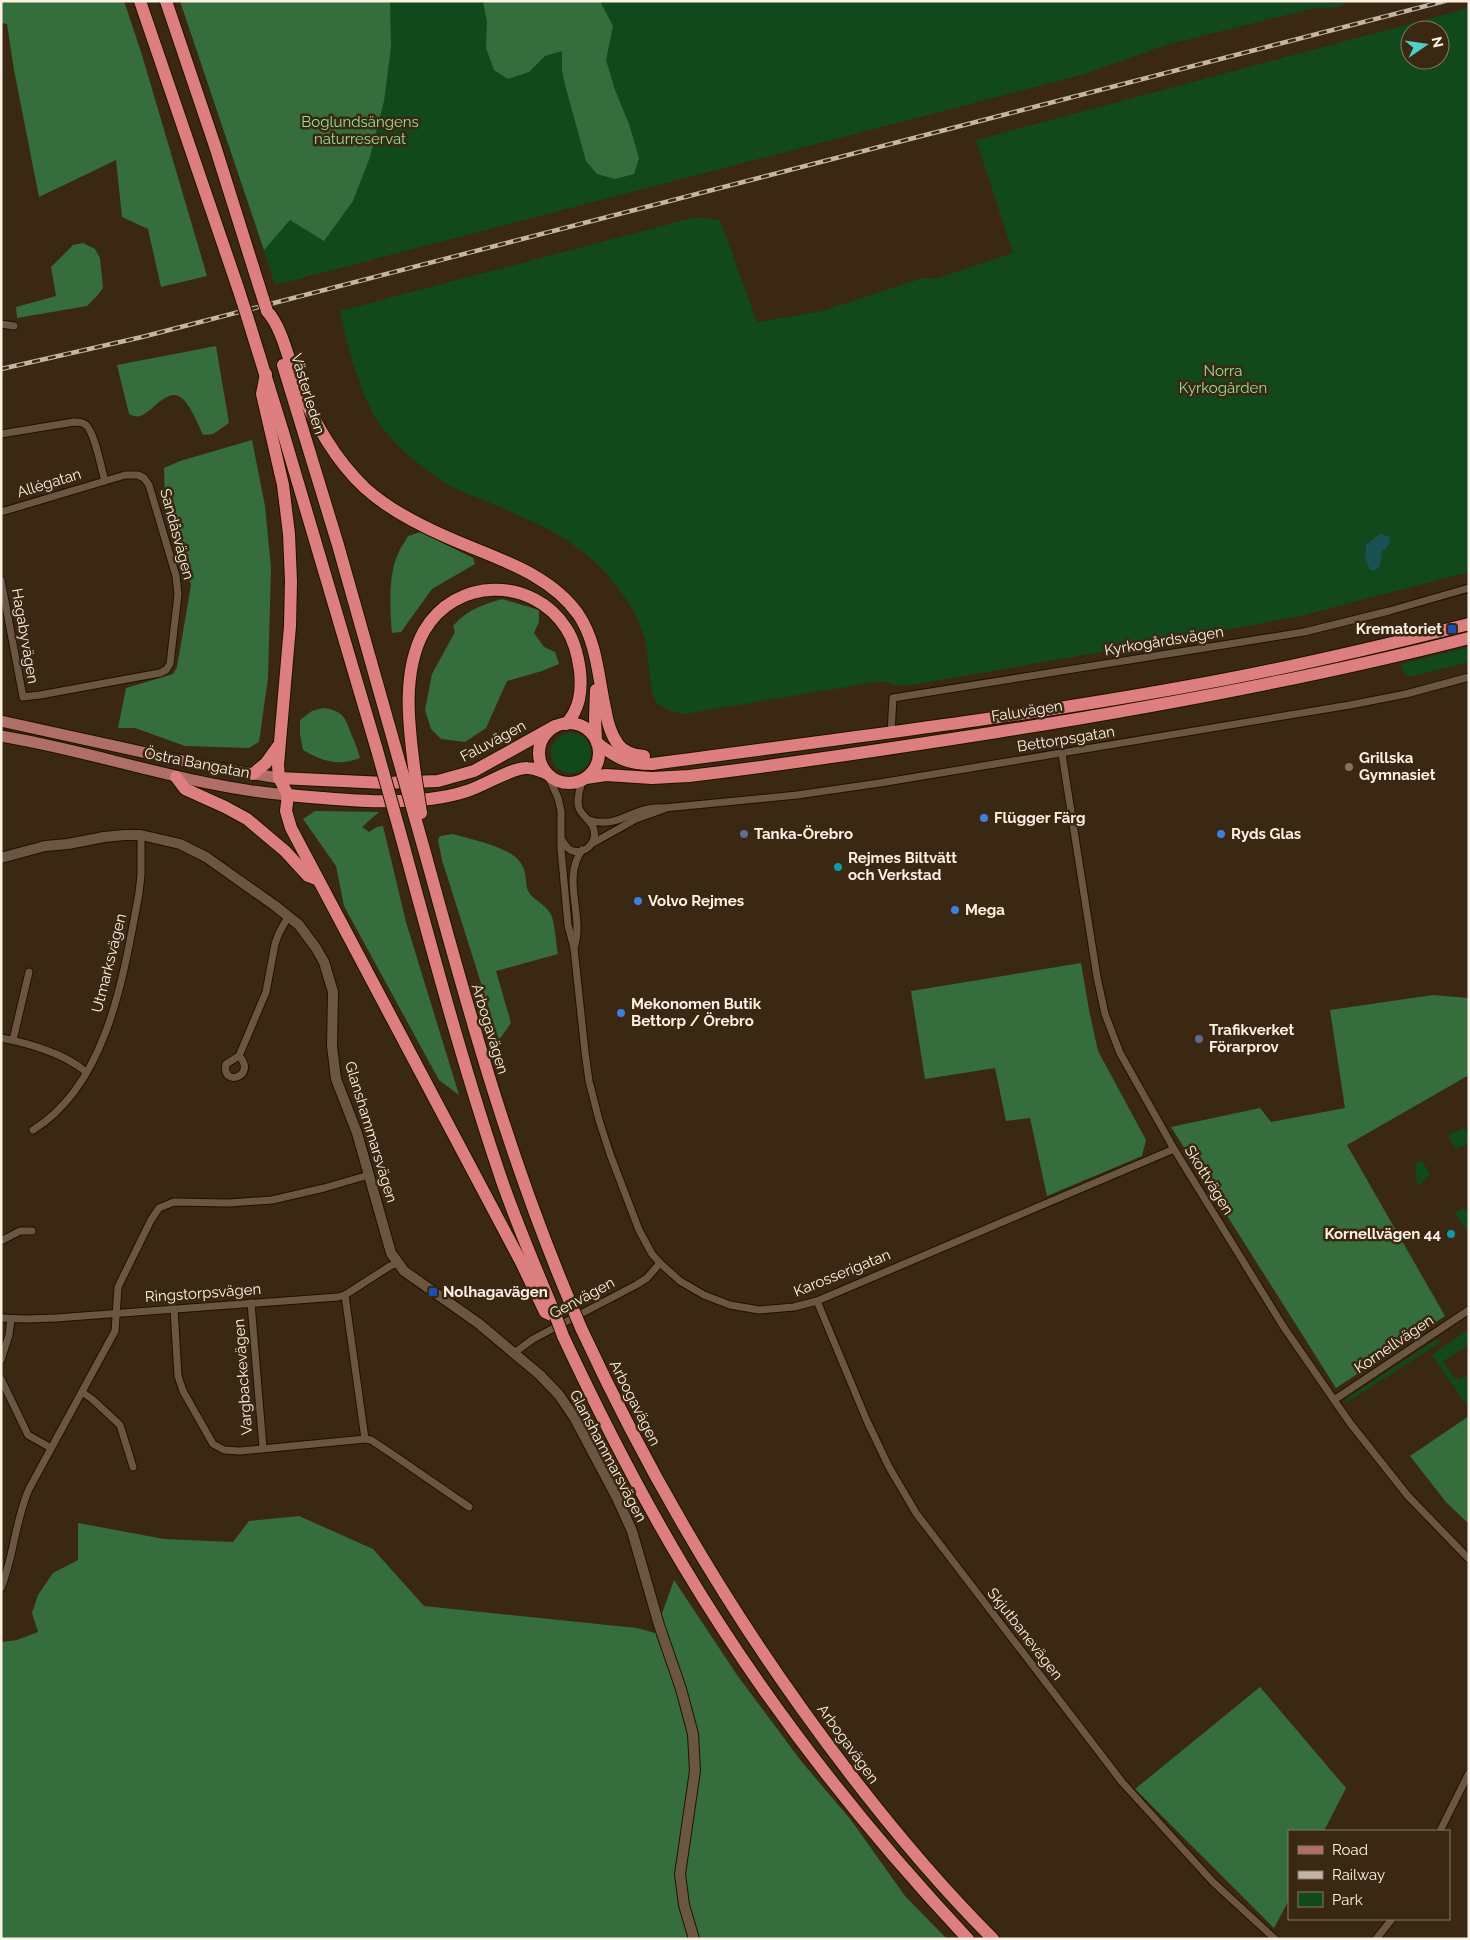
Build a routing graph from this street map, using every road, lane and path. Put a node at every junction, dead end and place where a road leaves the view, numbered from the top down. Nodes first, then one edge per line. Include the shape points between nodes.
1 (140, 1) edge
2 (166, 1) edge
3 (1, 324) edge
4 (14, 326) dead end
5 (302, 408) junction
6 (1, 434) edge
7 (278, 434) junction
8 (105, 481) junction
9 (1, 512) edge
10 (1, 580) edge
11 (1469, 588) edge
12 (1469, 624) edge
13 (1469, 638) edge
14 (597, 670) junction
15 (1469, 678) edge
16 (22, 696) joint
17 (1, 721) edge
18 (560, 725) junction
19 (891, 732) junction
20 (1, 736) edge
21 (597, 742) junction
22 (280, 743) junction
23 (1062, 754) junction
24 (719, 755) junction
25 (253, 774) junction
26 (409, 774) junction
27 (547, 774) junction
28 (176, 777) junction
29 (279, 778) junction
30 (584, 780) junction
31 (318, 781) junction
32 (385, 784) joint
33 (288, 795) junction
34 (410, 798) joint
35 (390, 799) junction
36 (664, 808) junction
37 (589, 820) junction
38 (141, 835) junction
39 (561, 838) junction
40 (593, 844) junction
41 (582, 850) junction
42 (1, 858) edge
43 (427, 860) junction
44 (320, 882) junction
45 (288, 917) junction
46 (574, 948) junction
47 (29, 972) dead end
48 (1, 1038) edge
49 (13, 1040) junction
50 (239, 1056) dead end
51 (86, 1072) junction
52 (33, 1130) dead end
53 (1174, 1149) junction
54 (369, 1175) junction
55 (32, 1231) dead end
56 (1, 1241) edge
57 (398, 1263) junction
58 (660, 1263) junction
59 (345, 1295) junction
60 (817, 1301) junction
61 (251, 1303) junction
62 (174, 1309) junction
63 (1469, 1310) edge
64 (117, 1313) junction
65 (556, 1317) junction
66 (1, 1318) edge
67 (11, 1319) junction
68 (514, 1353) junction
69 (1, 1360) edge
70 (1, 1380) edge
71 (82, 1392) junction
72 (1334, 1400) junction
73 (365, 1439) junction
74 (51, 1448) junction
75 (263, 1448) junction
76 (133, 1466) dead end
77 (469, 1507) dead end
78 (1469, 1558) edge
79 (1, 1588) edge
80 (1469, 1773) edge
81 (1440, 1830) edge
82 (1391, 1920) edge
83 (694, 1939) edge
84 (968, 1939) edge
85 (993, 1939) edge
86 (1275, 1939) edge
87 (1376, 1939) edge

1 - 7 highway, bridge via 266,374
2 - 5 highway, bridge via 266,311 274,319
3 - 4 street
5 - 14 highway via 347,470 388,506 424,526 521,569 562,597 588,631
5 - 26 highway, Västerleden via 301,426
6 - 8 street via 82,422 91,434
7 - 22 highway via 290,550 291,596
7 - 35 highway, bridge
8 - 9 street, Allégatan
8 - 16 street, Sandåsvägen via 132,474 144,478 149,485 178,585 170,664 160,673
10 - 16 street, Hagabyvägen
11 - 19 street, Kyrkogårdsvägen via 1304,632 894,698
12 - 19 highway, Faluvägen via 1241,676 1071,706
13 - 30 highway, Faluvägen via 1314,674 1075,720 689,776 646,778 606,775
14 - 21 highway
14 - 24 highway via 610,728 625,751 658,757
15 - 23 street, Bettorpsgatan via 1350,705
17 - 25 main road, Östra Bangatan
18 - 21 highway via 576,724 586,728
18 - 26 highway via 577,707 581,684 577,656 565,625 546,606 527,595 493,589 469,593 438,613 424,632 415,656 410,703
18 - 27 highway via 547,733 540,745 540,760
18 - 32 highway, Faluvägen via 464,775 431,782
19 - 24 highway, Faluvägen
20 - 28 main road, Östra Bangatan
21 - 24 highway, Faluvägen via 618,758 642,764
21 - 30 highway via 598,761 594,771
22 - 25 highway via 266,763
22 - 29 highway
23 - 36 street, Bettorpsgatan via 797,795
23 - 53 street, Skottvägen via 1102,1003 1120,1053
25 - 29 main road, Östra Bangatan
26 - 34 highway, Västerleden, bridge
26 - 43 highway, bridge
27 - 30 highway via 565,783
27 - 35 highway via 529,768 518,769 454,795 421,800
27 - 39 street, Karosserigatan via 560,804
28 - 33 main road, Östra Bangatan
28 - 44 highway via 185,788 247,819 285,851 308,876
29 - 31 highway, Östra Bangatan
29 - 33 highway
30 - 37 street via 578,807
31 - 32 highway, Östra Bangatan
31 - 33 highway via 314,788
33 - 35 highway, Östra Bangatan
33 - 44 highway via 286,811 291,828
34 - 43 highway, Arbogavägen, bridge
35 - 65 highway, bridge via 484,1128
36 - 37 street, Bettorpsgatan via 647,809 607,824
36 - 40 street, Bettorpsgatan via 636,819
37 - 40 street via 595,832
38 - 42 street, Glanshammarsvägen via 44,846
38 - 45 street, Glanshammarsvägen via 192,849
38 - 51 street, Utmarksvägen via 139,894 116,999
39 - 41 street via 568,848
39 - 46 street, Karosserigatan via 568,925
40 - 41 street
41 - 46 street, Karosserigatan via 574,868 577,940
43 - 85 highway, Arbogavägen, bridge via 458,978 503,1126 538,1225 581,1328 625,1420 665,1496 755,1642 867,1796
44 - 65 highway via 545,1312
45 - 50 street via 275,944 266,992
45 - 54 street, Glanshammarsvägen via 299,925 324,962 333,992 332,1046 336,1079
46 - 58 street, Karosserigatan via 589,1081 599,1120 639,1230
47 - 49 street
48 - 49 street
49 - 51 street via 48,1051
51 - 52 street, Utmarksvägen via 66,1102
53 - 60 street, Karosserigatan
53 - 72 street, Skottvägen via 1283,1326
54 - 57 street, Glanshammarsvägen via 391,1253
54 - 64 street via 272,1200 166,1204 151,1220 122,1277 118,1287
55 - 56 street via 20,1231
57 - 59 street, Ringstorpsvägen
57 - 68 street, Glanshammarsvägen via 404,1272 478,1323
58 - 60 street, Karosserigatan via 680,1281 730,1305 760,1310
58 - 68 street, Genvägen via 636,1285 532,1338
59 - 61 street, Ringstorpsvägen
59 - 73 street
60 - 86 street, Skjutbanevägen via 889,1467 916,1513 1122,1782 1213,1882
61 - 62 street, Ringstorpsvägen
61 - 75 street, Vargbackevägen
62 - 64 street, Ringstorpsvägen
62 - 75 street via 178,1376 209,1438 216,1447 224,1450
63 - 72 street, Kornellvägen
64 - 67 street, Ringstorpsvägen
64 - 71 street via 115,1331
65 - 84 highway, bridge via 649,1508 728,1636 836,1786 904,1869
66 - 67 street, Ringstorpsvägen
67 - 69 street
68 - 83 street, Glanshammarsvägen via 550,1385 570,1412 619,1503 637,1547 681,1689 693,1734 695,1771 680,1874 684,1905
70 - 74 street via 28,1435
71 - 74 street
71 - 76 street via 120,1425
72 - 78 street, Skottvägen via 1408,1496
73 - 75 street
73 - 77 street
74 - 79 street via 28,1489
80 - 81 street
82 - 87 street

